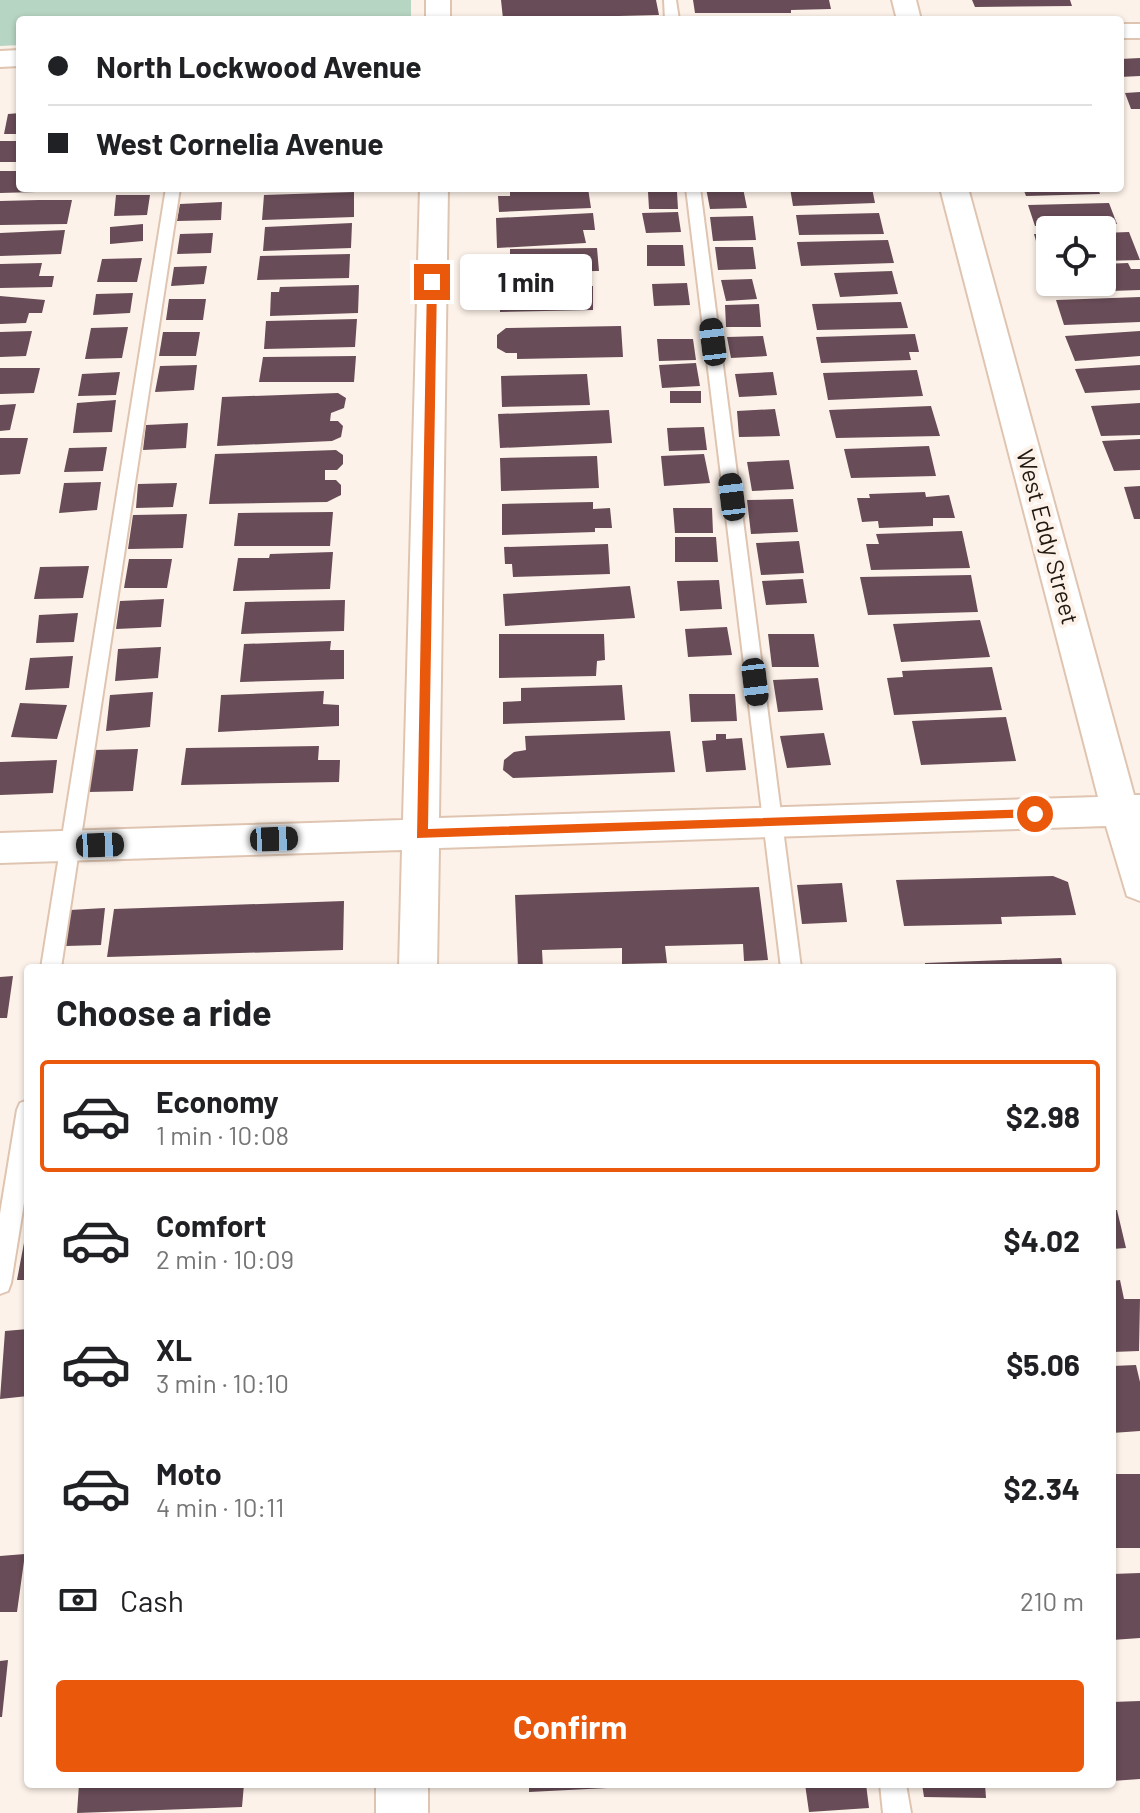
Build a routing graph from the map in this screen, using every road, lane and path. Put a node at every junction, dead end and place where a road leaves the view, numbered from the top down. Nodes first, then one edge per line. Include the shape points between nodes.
1 (172, 192) edge
2 (434, 192) edge
3 (694, 192) edge
4 (955, 192) edge
5 (1130, 811) edge
6 (773, 822) junction
7 (421, 834) junction
8 (71, 846) junction
9 (0, 848) edge
10 (1140, 885) edge
11 (52, 964) edge
12 (418, 964) edge
13 (791, 964) edge
14 (24, 1135) edge
15 (0, 1283) edge
16 (402, 1788) edge
17 (894, 1788) edge
18 (402, 1813) edge
19 (897, 1813) edge

1 - 8 lane
2 - 7 street
3 - 6 lane
4 - 5 street, West Eddy Street
5 - 6 street
5 - 10 street, West Eddy Street
6 - 7 street
6 - 13 lane
7 - 8 street
7 - 12 street
8 - 9 street
8 - 11 lane
14 - 15 lane
16 - 18 street
17 - 19 lane

